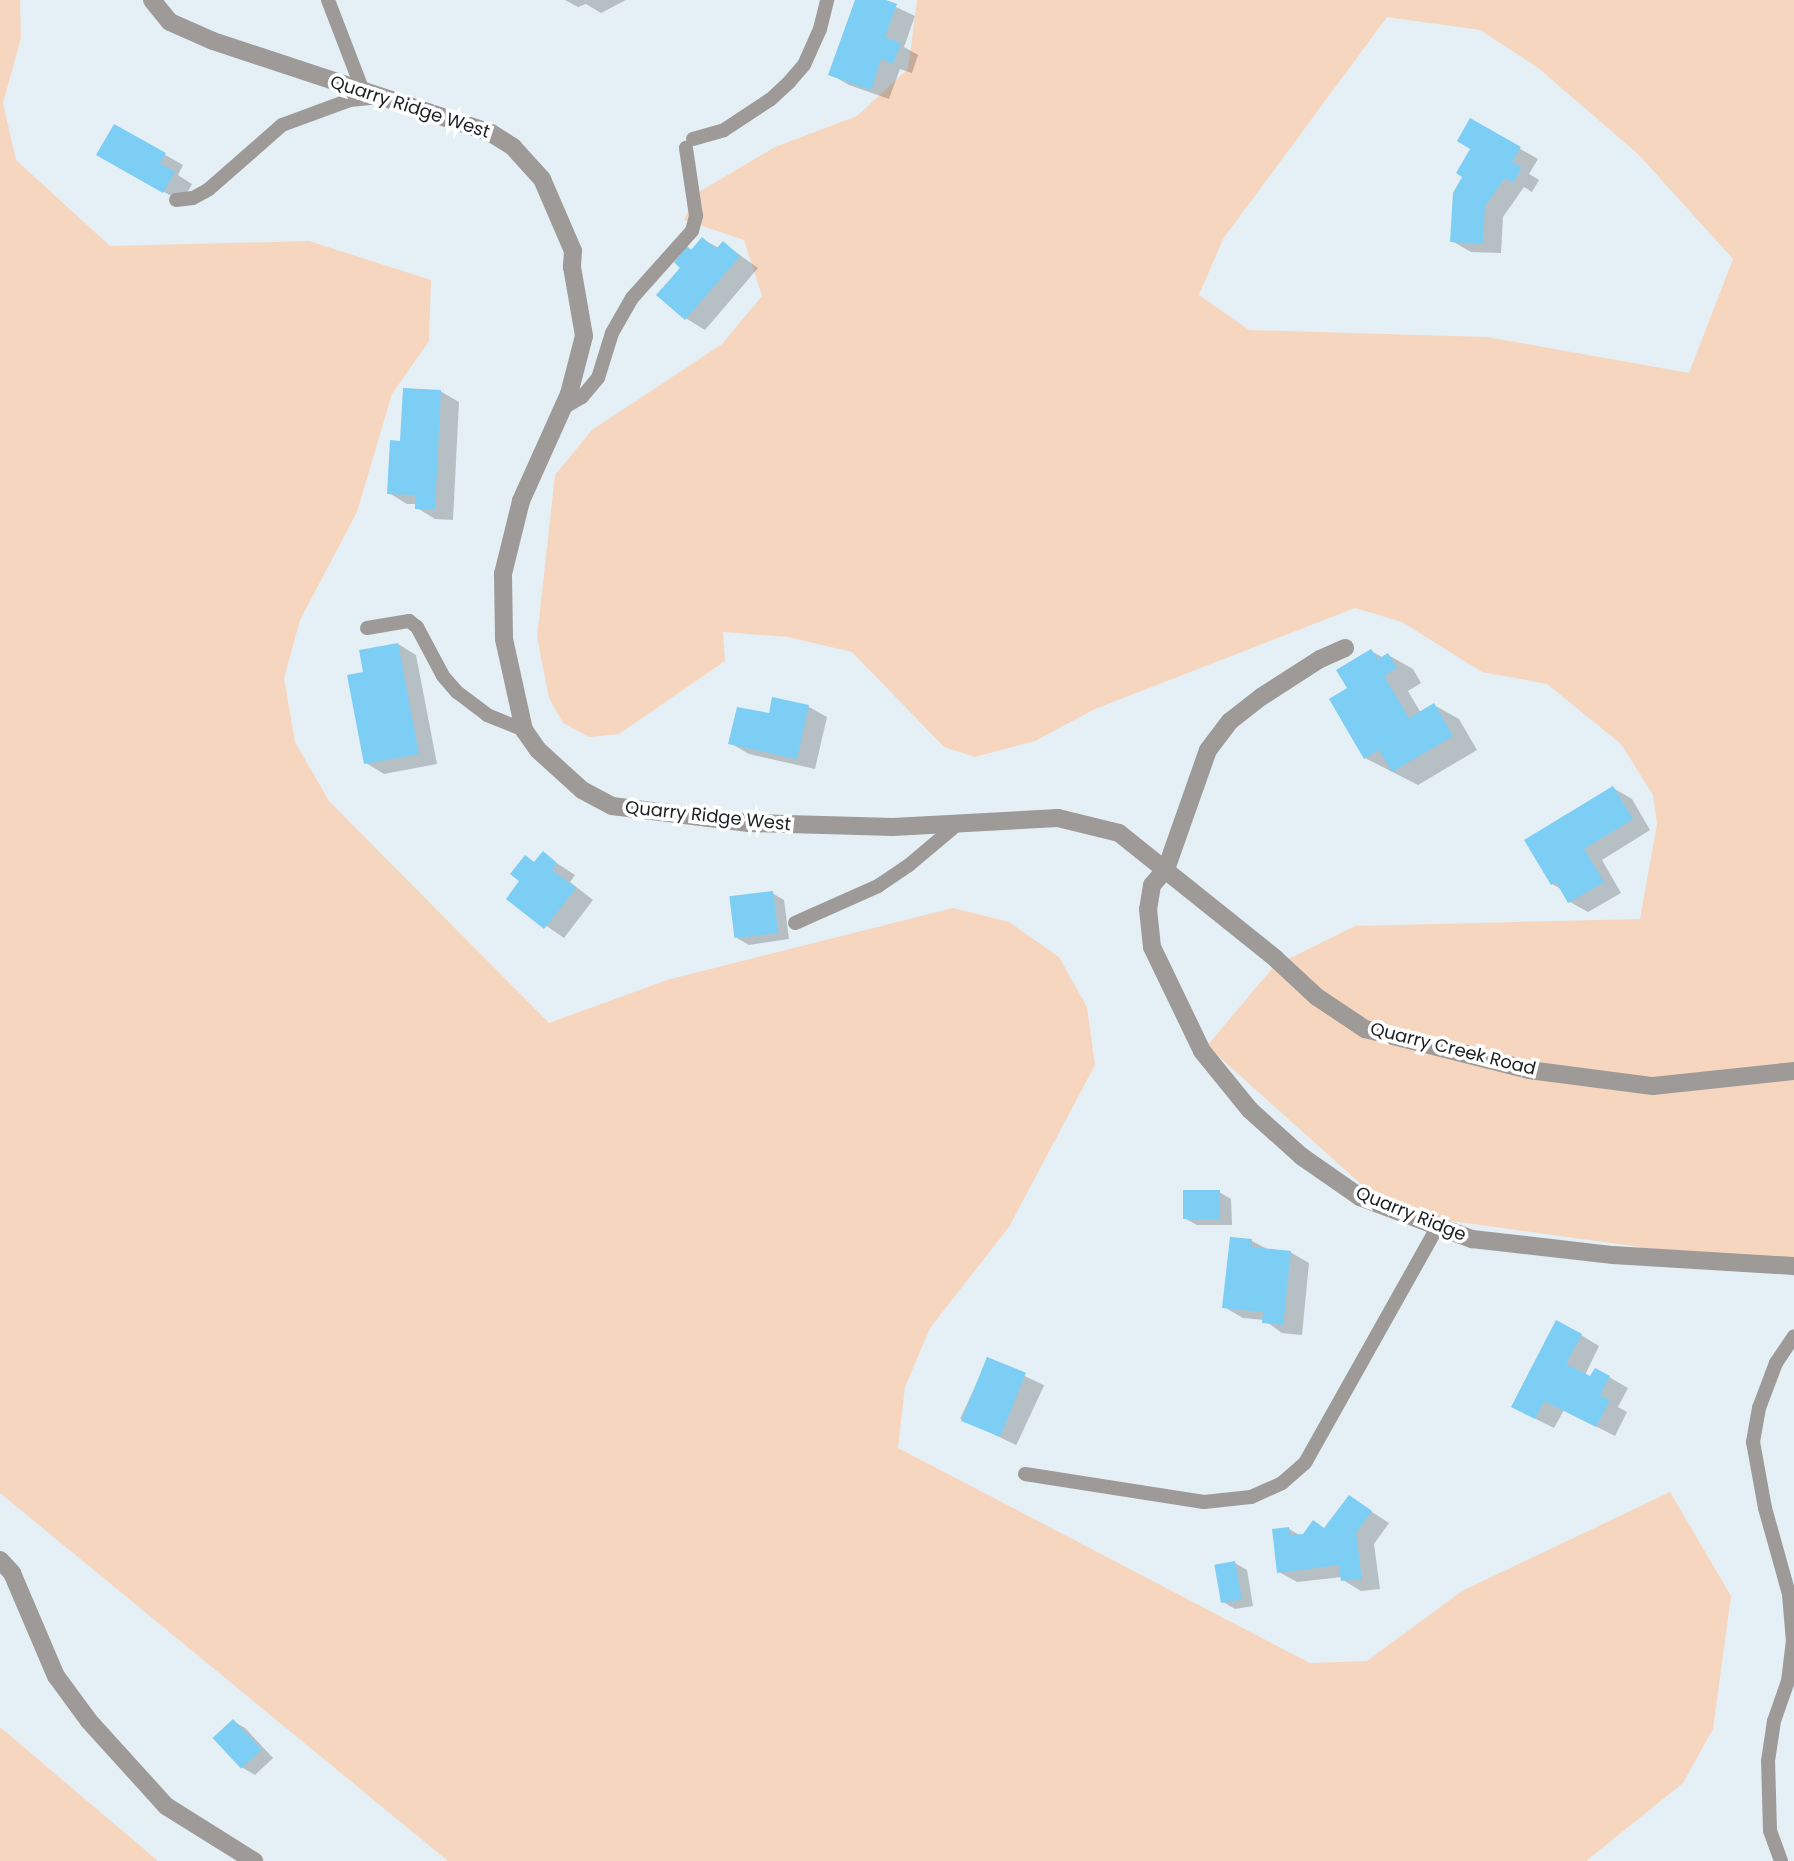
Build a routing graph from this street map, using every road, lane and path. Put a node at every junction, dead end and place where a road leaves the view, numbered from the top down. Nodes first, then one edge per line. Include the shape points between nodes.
1 (152, 0) edge
2 (328, 0) edge
3 (827, 0) edge
4 (370, 94) junction
5 (176, 200) dead end
6 (563, 408) junction
7 (368, 628) dead end
8 (1345, 648) dead end
9 (524, 730) junction
10 (959, 823) junction
11 (1166, 869) junction
12 (795, 923) dead end
13 (1794, 1071) edge
14 (1438, 1226) junction
15 (1794, 1266) edge
16 (1794, 1336) edge
17 (1025, 1474) dead end
18 (0, 1560) edge
19 (254, 1861) edge
20 (1781, 1861) edge

1 - 4 street, Quarry Ridge West via 170,22 181,27
2 - 4 lane
3 - 6 lane via 804,65 790,80 771,99 724,130 689,143 696,216 692,231 632,298 612,333 598,377 587,392
4 - 5 lane via 282,125 209,189
4 - 6 street, Quarry Ridge West via 503,138 542,180 573,251 584,336
6 - 9 street, Quarry Ridge West via 521,501 503,574 504,639
7 - 9 lane via 409,621 417,626 443,676 457,692 488,715
8 - 11 street, Quarry Ridge via 1320,659 1230,721 1209,750
9 - 10 street, Quarry Ridge West via 557,769 611,806 749,823 893,827
10 - 11 street, Quarry Ridge West via 1058,818 1119,833
10 - 12 lane via 878,886
11 - 13 street, Quarry Creek Road via 1317,997 1365,1029 1529,1070 1653,1086
11 - 14 street, Quarry Ridge via 1152,885 1148,909 1152,947 1202,1051 1250,1110 1301,1156 1360,1197
14 - 15 street, Quarry Ridge via 1472,1239 1613,1255
14 - 17 lane via 1306,1464 1282,1483 1251,1497 1204,1502
16 - 20 lane via 1776,1363 1759,1408 1754,1441 1765,1508 1789,1594 1793,1642 1768,1760 1770,1831
18 - 19 street via 12,1573 56,1676 89,1721 166,1806

